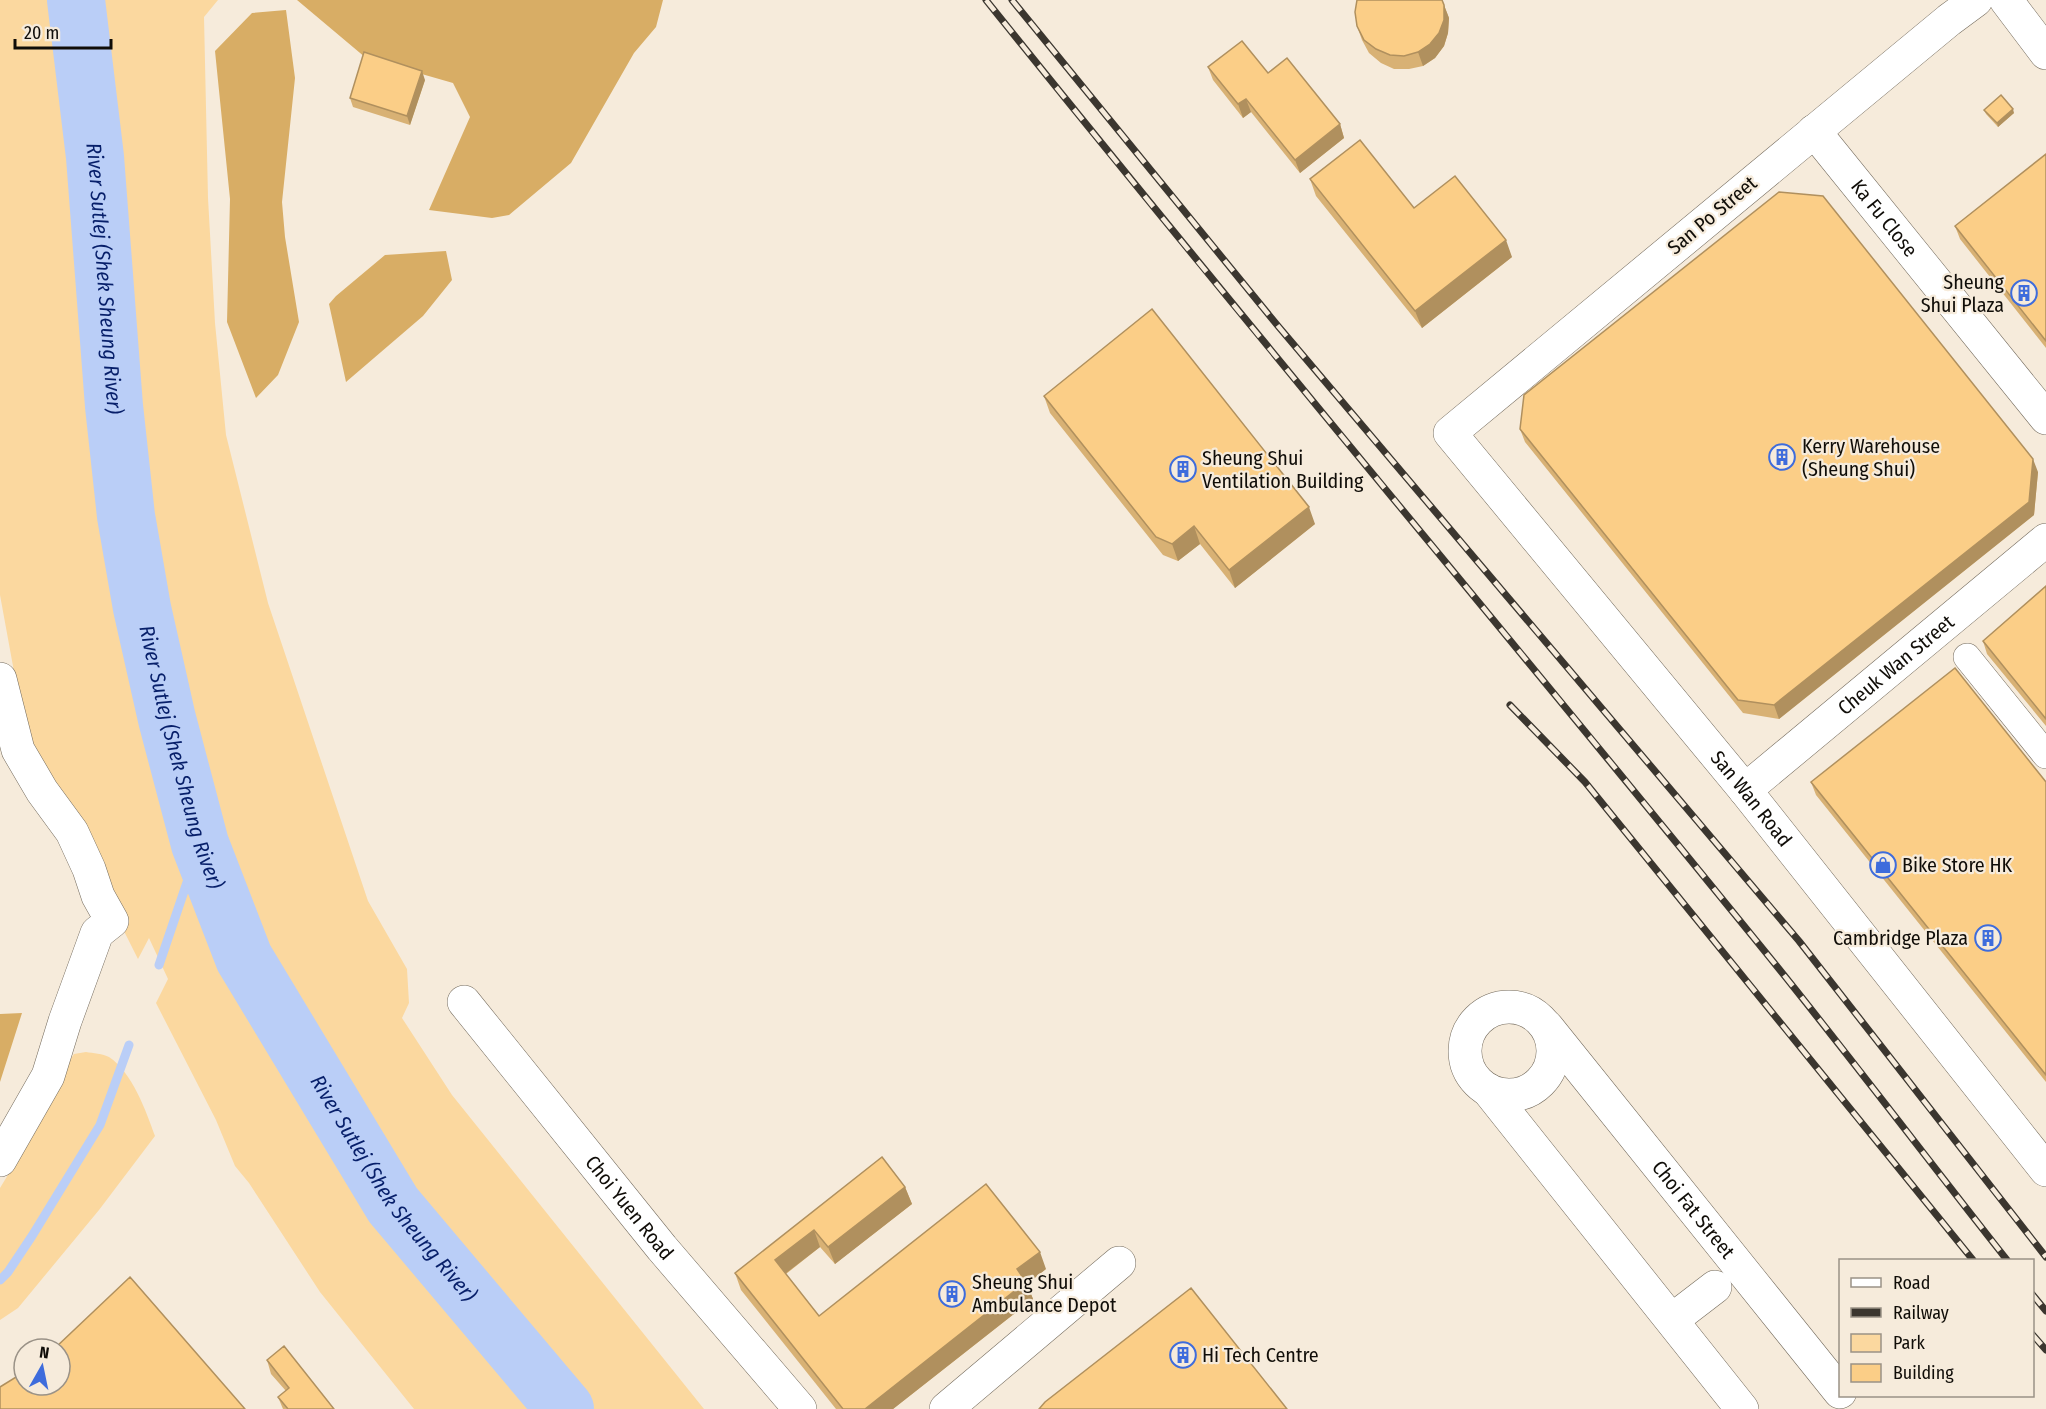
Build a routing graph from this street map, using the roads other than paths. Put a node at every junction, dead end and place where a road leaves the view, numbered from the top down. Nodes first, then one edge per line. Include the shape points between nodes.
1 (1976, 0) edge
2 (2006, 0) edge
3 (2046, 53) edge
4 (1814, 131) junction
5 (2046, 418) edge
6 (1450, 433) joint
7 (2046, 540) edge
8 (1967, 657) dead end
9 (0, 680) edge
10 (2046, 755) edge
11 (1745, 790) junction
12 (465, 1002) dead end
13 (1547, 1027) junction
14 (1488, 1090) junction
15 (0, 1160) edge
16 (2046, 1170) edge
17 (1119, 1263) dead end
18 (1715, 1287) dead end
19 (1672, 1320) junction
20 (1839, 1392) edge
21 (800, 1409) edge
22 (946, 1409) edge
23 (1742, 1409) edge

1 - 4 street, San Po Street
2 - 3 street
4 - 5 street, Ka Fu Close
4 - 6 street, San Po Street
6 - 11 street, San Wan Road
7 - 11 street, Cheuk Wan Street
8 - 10 street
9 - 15 street via 18,750 72,832 112,921 97,933 48,1076
11 - 16 street, San Wan Road
12 - 21 street, Choi Yuen Road via 662,1248
13 - 14 street via 1554,1055 1542,1082 1516,1095
13 - 14 street, Choi Fat Street via 1525,1008 1496,1008 1482,1015 1466,1039 1465,1054 1468,1068
13 - 20 street, Choi Fat Street
14 - 19 street, Choi Fat Street
17 - 22 street
18 - 19 street
19 - 23 street, Choi Fat Street

